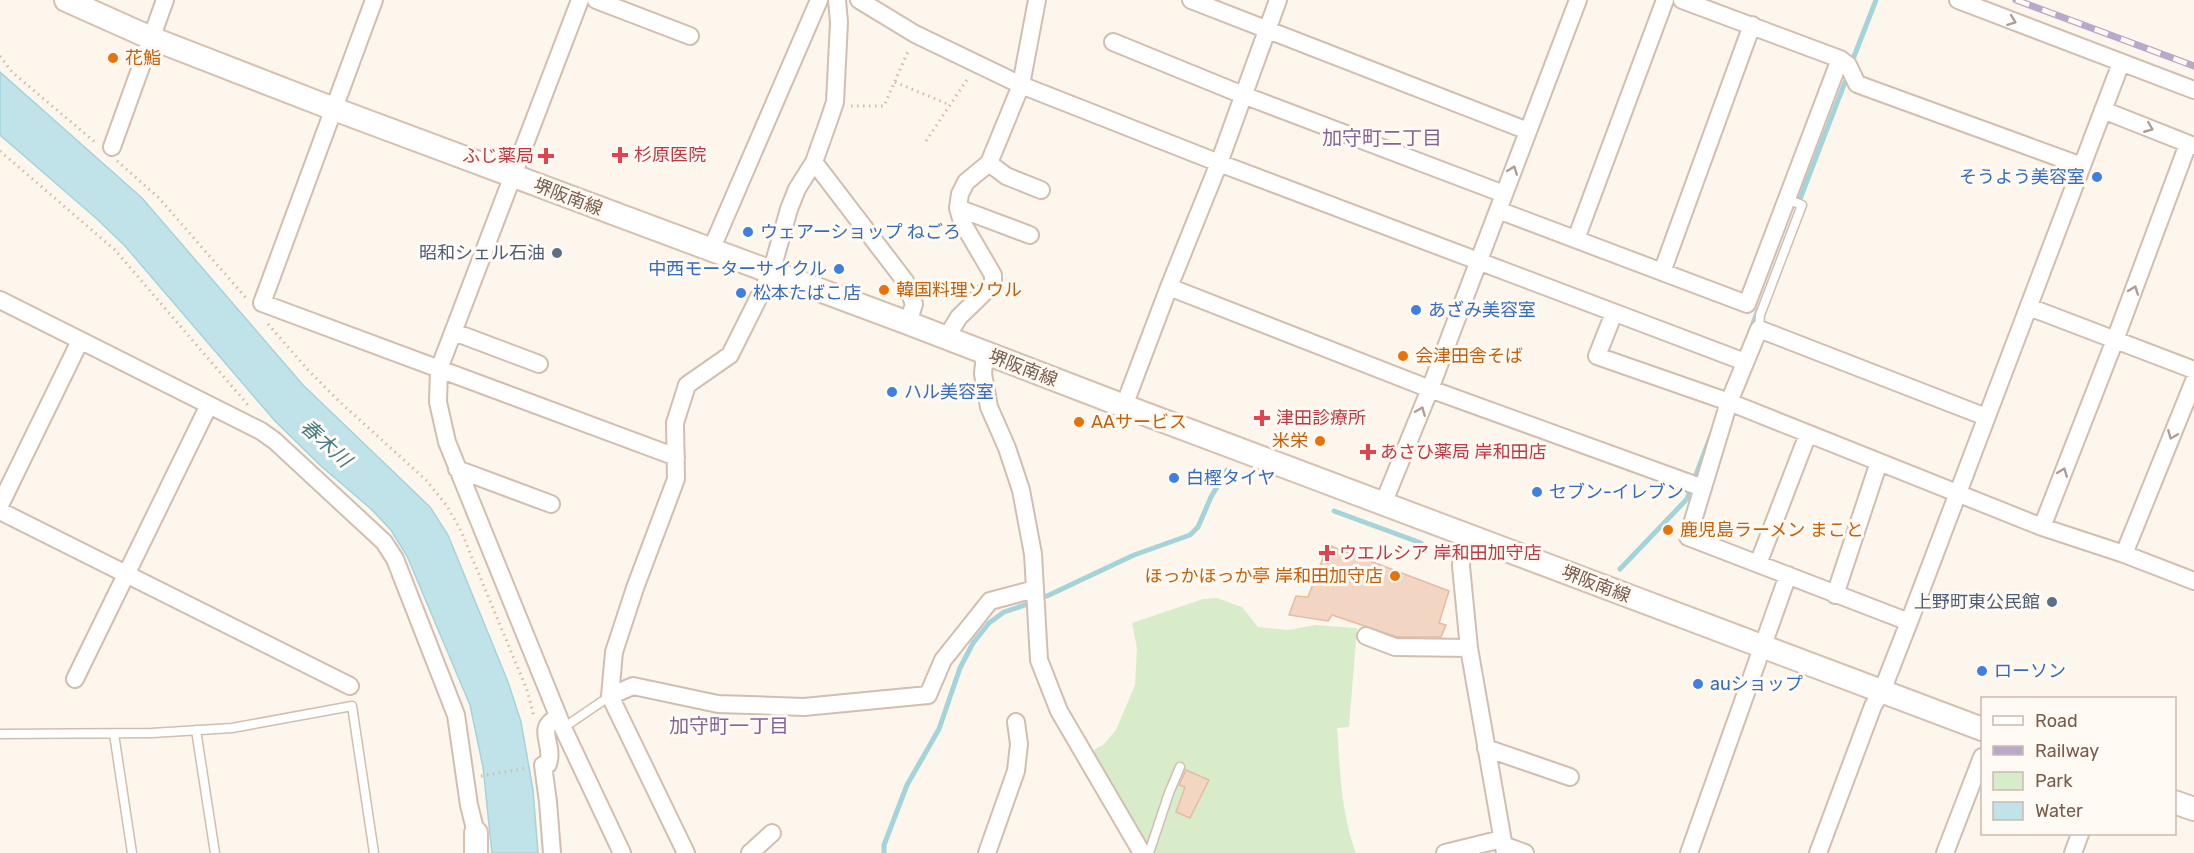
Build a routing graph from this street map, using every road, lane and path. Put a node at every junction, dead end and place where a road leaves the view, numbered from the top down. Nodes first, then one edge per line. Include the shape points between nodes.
1 (66, 0) edge
2 (165, 0) edge
3 (374, 0) edge
4 (580, 0) edge
5 (596, 0) edge
6 (819, 0) edge
7 (837, 0) edge
8 (859, 0) edge
9 (1037, 0) edge
10 (1191, 0) edge
11 (1278, 0) edge
12 (1578, 0) edge
13 (1665, 0) edge
14 (1682, 0) edge
15 (1958, 0) edge
16 (1752, 25) junction
17 (1266, 29) junction
18 (915, 34) junction
19 (690, 36) dead end
20 (151, 38) junction
21 (1113, 42) dead end
22 (0, 56) edge
23 (1840, 59) junction
24 (2121, 63) junction
25 (977, 64) junction
26 (895, 82) junction
27 (1021, 85) junction
28 (2194, 90) edge
29 (1243, 95) junction
30 (834, 105) junction
31 (950, 105) junction
32 (334, 109) junction
33 (2103, 110) junction
34 (1528, 131) junction
35 (926, 141) dead end
36 (2191, 145) edge
37 (107, 149) junction
38 (0, 151) edge
39 (814, 162) junction
40 (989, 163) junction
41 (1220, 163) junction
42 (2082, 166) junction
43 (514, 176) junction
44 (1034, 182) dead end
45 (1504, 194) junction
46 (1787, 199) junction
47 (958, 208) junction
48 (1498, 210) junction
49 (1030, 235) dead end
50 (1576, 239) junction
51 (711, 250) junction
52 (1478, 262) junction
53 (1662, 272) junction
54 (771, 273) junction
55 (1169, 287) junction
56 (0, 300) edge
57 (253, 306) dead end
58 (2029, 307) junction
59 (1614, 313) junction
60 (261, 315) dead end
61 (908, 323) junction
62 (1758, 329) junction
63 (454, 332) junction
64 (946, 338) junction
65 (2115, 340) junction
66 (81, 341) junction
67 (985, 353) junction
68 (1745, 362) junction
69 (539, 364) dead end
70 (439, 369) junction
71 (2194, 370) edge
72 (2194, 381) edge
73 (1430, 389) junction
74 (1729, 402) junction
75 (209, 405) junction
76 (1124, 406) junction
77 (1986, 417) junction
78 (261, 431) junction
79 (1808, 434) junction
80 (676, 457) junction
81 (1879, 462) junction
82 (458, 469) junction
83 (1703, 488) junction
84 (1957, 494) junction
85 (550, 504) dead end
86 (1383, 504) junction
87 (0, 505) edge
88 (0, 512) edge
89 (2042, 526) junction
90 (1464, 534) junction
91 (2124, 554) junction
92 (1758, 564) junction
93 (126, 574) junction
94 (1788, 575) junction
95 (2194, 581) edge
96 (1035, 589) junction
97 (1835, 595) junction
98 (1909, 622) junction
99 (1366, 636) dead end
100 (1761, 646) junction
101 (1469, 648) junction
102 (75, 679) dead end
103 (350, 686) dead end
104 (1882, 691) junction
105 (610, 696) junction
106 (535, 722) dead end
107 (1016, 722) dead end
108 (561, 723) junction
109 (1981, 728) edge
110 (196, 730) junction
111 (0, 734) edge
112 (114, 734) junction
113 (1486, 748) junction
114 (1981, 762) edge
115 (543, 765) junction
116 (1180, 767) dead end
117 (1563, 770) dead end
118 (474, 777) dead end
119 (2176, 802) edge
120 (2194, 809) edge
121 (772, 832) dead end
122 (2080, 835) edge
123 (476, 843) edge
124 (1504, 846) edge
125 (132, 853) edge
126 (215, 853) edge
127 (374, 853) edge
128 (552, 853) edge
129 (622, 853) edge
130 (686, 853) edge
131 (750, 853) edge
132 (987, 853) edge
133 (1142, 853) edge
134 (1149, 853) edge
135 (1445, 853) edge
136 (1525, 853) edge
137 (1689, 853) edge
138 (1818, 853) edge
139 (1946, 853) edge
140 (2073, 853) edge

1 - 20 main road, 堺阪南線
2 - 20 street
3 - 32 street
4 - 43 street
5 - 19 street
6 - 51 street
7 - 30 street
8 - 18 street
9 - 27 street
10 - 17 street
11 - 17 street
12 - 34 street
13 - 50 street
14 - 16 street
15 -> 24 street
16 - 23 street
16 - 53 street
17 - 29 street
17 - 34 street
18 - 25 street
18 - 26 path
20 - 32 main road, 堺阪南線
20 - 37 street
21 - 29 street
22 - 37 path via 12,72
23 - 42 street via 1848,64 1857,84
23 - 46 street
24 - 28 street
24 - 33 street
25 - 27 street
25 - 31 path
26 - 30 path via 884,106
26 - 31 path
27 - 40 street
27 - 41 street
29 - 41 street
29 - 45 street
30 - 39 street
31 - 35 path
32 - 43 main road, 堺阪南線
32 - 70 street via 262,303
33 -> 36 street
33 - 42 street
45 -> 34 street
65 -> 36 street
37 - 57 path via 159,198
38 - 78 path via 115,250 248,405
39 - 54 street via 793,199
39 - 61 street via 905,281 914,304
40 - 44 street via 1006,176
40 - 47 street via 966,182
41 - 52 street
41 - 55 street
42 - 58 street
43 - 51 main road, 堺阪南線
43 - 63 street
45 - 48 street
46 - 53 street via 1747,304
46 - 62 lane via 1802,205
47 - 49 street
47 - 64 street via 962,222 993,274 993,284 959,317
48 - 50 street
48 - 52 street
50 - 53 street
51 - 54 main road, 堺阪南線
52 - 59 street
52 - 73 street
54 - 61 main road, 堺阪南線
54 - 80 street via 730,355 687,385 675,423
55 - 73 street
55 - 76 street
56 - 66 street
58 - 65 street
58 - 77 street
59 - 68 street
59 - 74 street via 1597,356
60 - 106 path via 340,403 426,480 447,506 461,531 526,690
61 - 64 main road, 堺阪南線
62 - 68 street
62 - 77 street
63 - 69 street
63 - 70 street
64 - 67 main road, 堺阪南線
65 - 71 street
89 -> 65 street
66 - 75 street
66 - 87 street
67 - 76 main road, 堺阪南線
67 - 96 street via 983,374 989,407 1021,490
68 - 74 street
70 - 80 street
70 - 82 street via 438,402
72 -> 91 street
73 - 83 street
86 -> 73 street
74 - 79 street
74 - 83 street
75 - 78 street
75 - 93 street
76 - 86 main road, 堺阪南線
77 - 84 street
78 - 123 street via 372,529 395,559 456,715
79 - 81 street
79 - 92 street
80 - 105 street via 676,478 614,652
81 - 84 street
81 - 97 street
82 - 85 street
82 - 108 street
83 - 92 street via 1688,537
84 - 89 street
84 - 98 street
86 - 90 main road, 堺阪南線
88 - 93 street
89 - 91 street
90 - 100 main road, 堺阪南線
90 - 101 street via 1461,566
91 - 95 street
92 - 94 street
93 - 102 street
93 - 103 street
94 - 97 street
94 - 100 street
96 - 105 street via 990,601 943,660 928,695 804,707 718,704 633,686
96 - 133 street via 1039,660 1059,711
97 - 98 street
98 - 104 street
99 - 101 street via 1395,647
100 - 104 main road, 堺阪南線
100 - 137 street
101 - 113 street
104 - 109 main road, 堺阪南線
104 - 138 street
105 - 108 lane
105 - 130 street
107 - 132 street via 1016,771
108 - 115 street via 549,722 546,727 551,756 548,764
108 - 129 street
110 - 112 lane
110 - 126 lane
110 - 127 lane via 232,728 352,706
111 - 112 lane
112 - 125 lane
113 - 117 street
113 - 124 street
114 - 139 street
115 - 118 path
115 - 128 street
116 - 134 lane
119 - 120 main road
121 - 131 street
122 - 140 street
124 - 135 street
124 - 136 street

